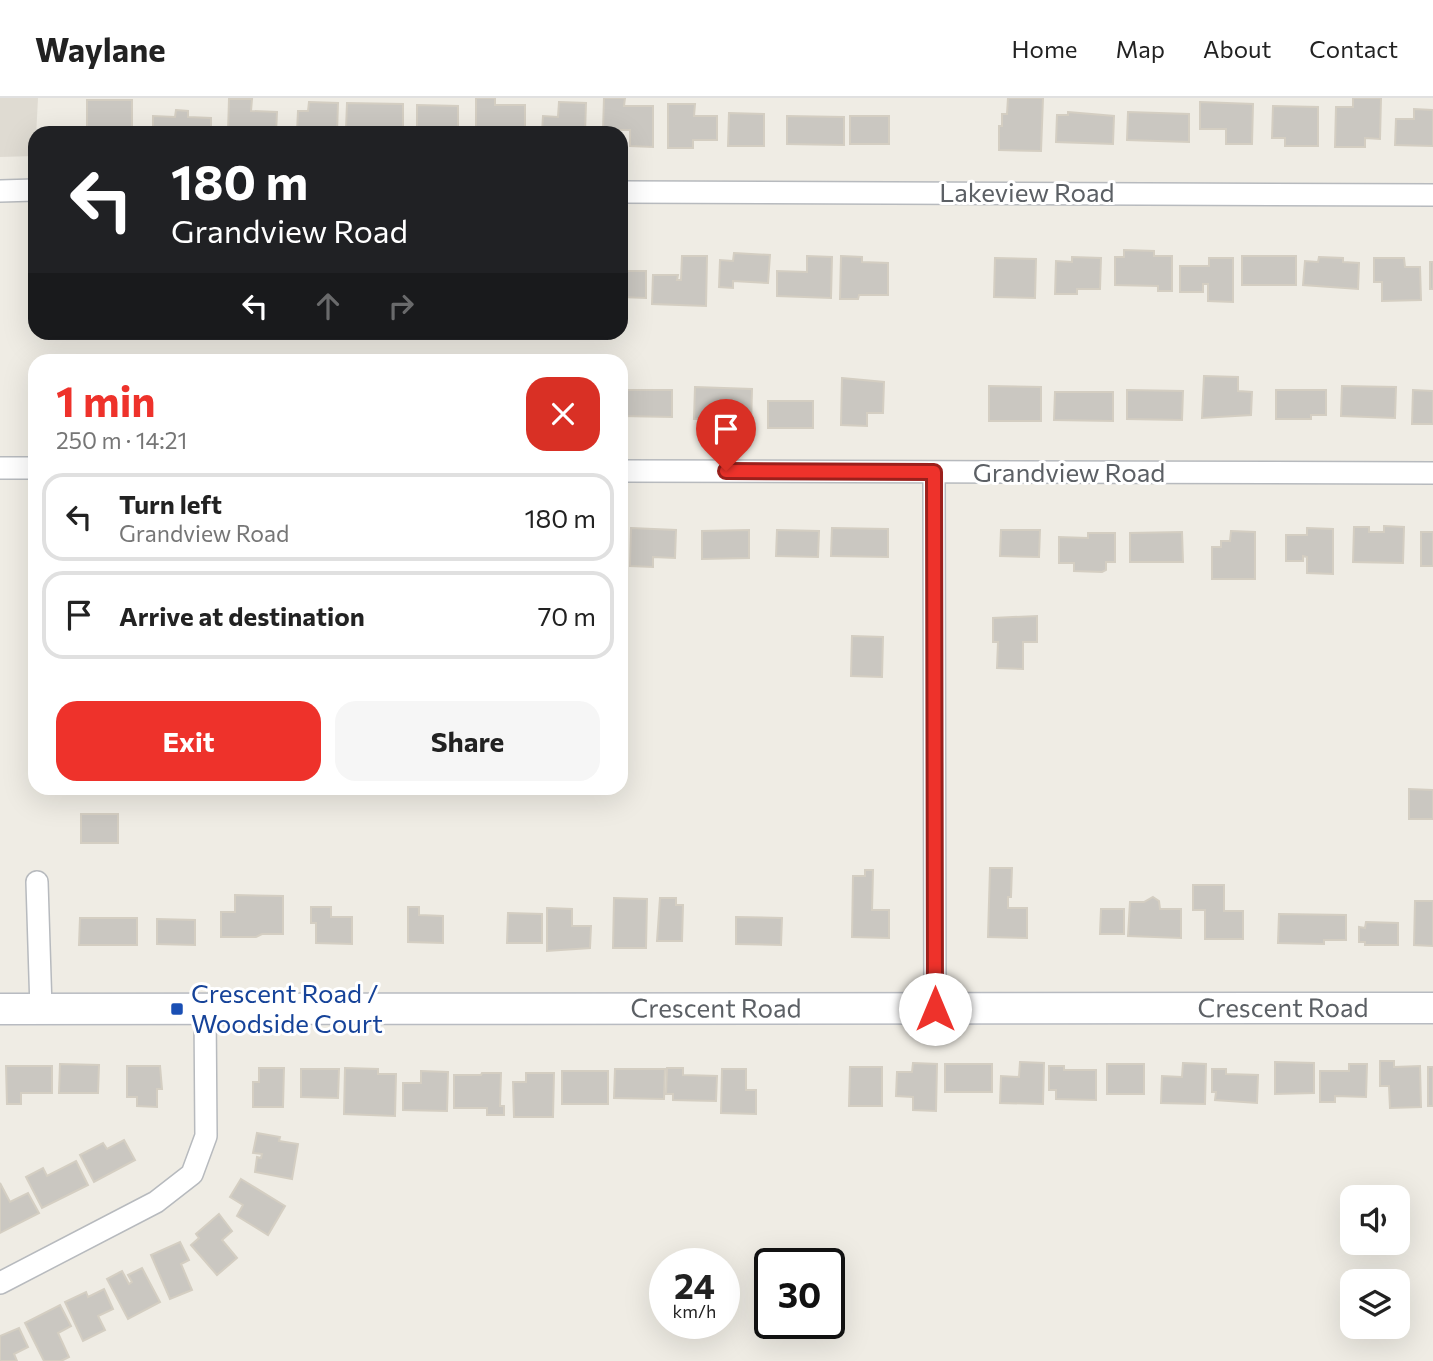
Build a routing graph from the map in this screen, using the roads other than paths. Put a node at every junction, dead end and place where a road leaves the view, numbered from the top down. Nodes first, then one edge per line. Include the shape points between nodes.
1 (28, 190) edge
2 (0, 191) edge
3 (628, 192) edge
4 (1433, 195) edge
5 (0, 468) edge
6 (28, 468) edge
7 (628, 471) edge
8 (934, 472) junction
9 (1433, 473) edge
10 (37, 883) dead end
11 (1433, 1008) edge
12 (0, 1009) edge
13 (41, 1009) junction
14 (205, 1009) junction
15 (935, 1009) junction
16 (0, 1283) edge

1 - 2 street
3 - 4 street, Lakeview Road
5 - 6 street
7 - 8 street, Grandview Road
8 - 9 street, Grandview Road
8 - 15 street
10 - 13 street
11 - 15 street, Crescent Road
12 - 13 street, Crescent Road
13 - 14 street, Crescent Road
14 - 15 street, Crescent Road
14 - 16 street via 206,1136 192,1174 156,1202

